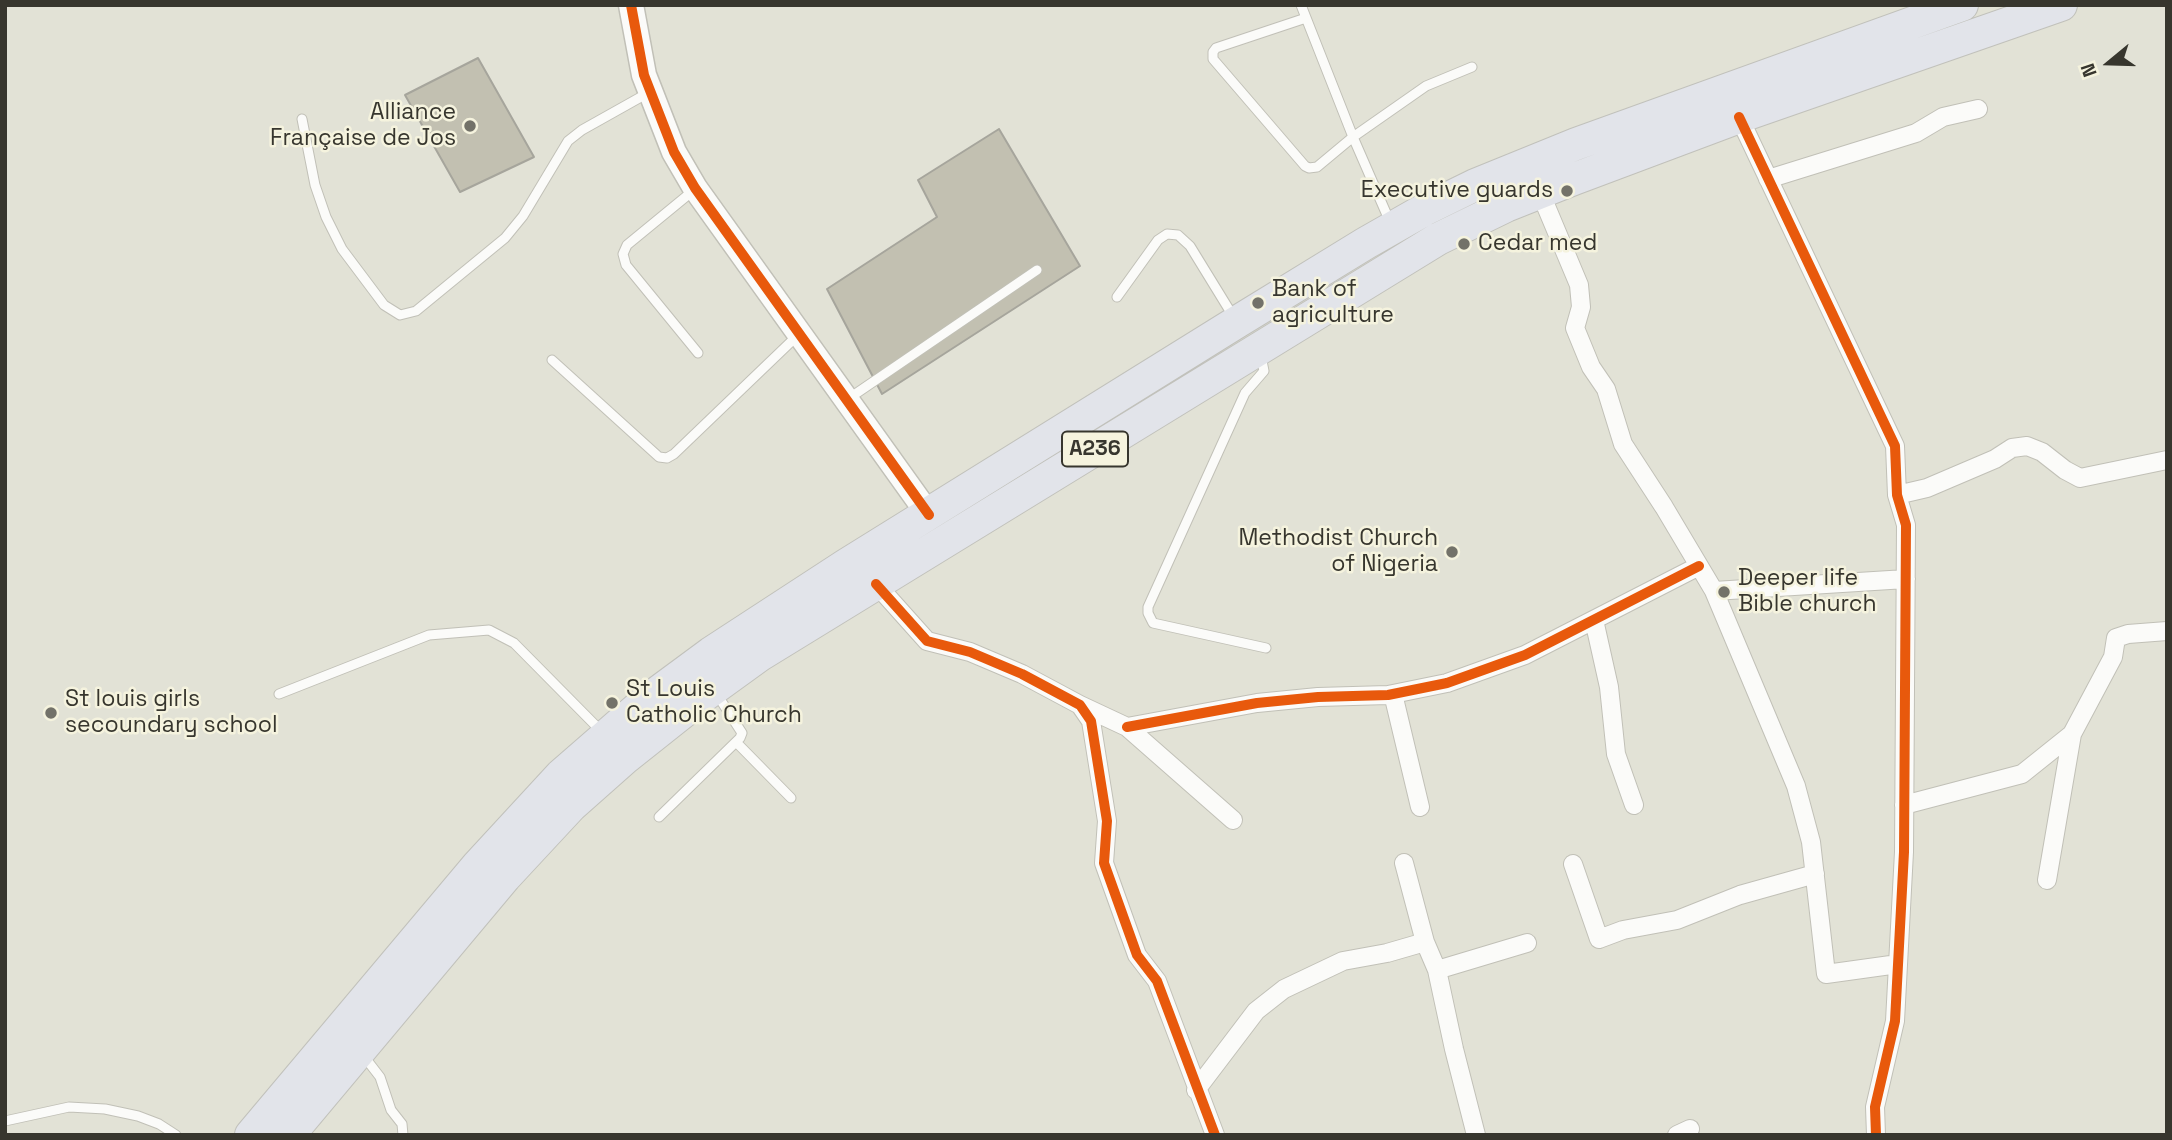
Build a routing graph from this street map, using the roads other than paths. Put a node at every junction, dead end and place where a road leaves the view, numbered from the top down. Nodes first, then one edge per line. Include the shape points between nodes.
1 (631, 5) edge
2 (1301, 5) edge
3 (1962, 5) edge
4 (2061, 5) edge
5 (1306, 19) junction
6 (1472, 67) dead end
7 (649, 92) junction
8 (1978, 109) dead end
9 (1739, 117) junction
10 (302, 119) dead end
11 (1353, 137) junction
12 (1768, 179) junction
13 (695, 188) junction
14 (1540, 192) junction
15 (1424, 210) junction
16 (1392, 228) junction
17 (1438, 239) junction
18 (1037, 270) dead end
19 (1117, 297) dead end
20 (1237, 322) junction
21 (799, 333) junction
22 (1256, 349) junction
23 (698, 353) dead end
24 (552, 360) dead end
25 (846, 400) junction
26 (2167, 460) edge
27 (1897, 495) junction
28 (929, 515) junction
29 (1699, 566) junction
30 (1906, 579) junction
31 (876, 584) junction
32 (1714, 590) junction
33 (1594, 620) junction
34 (2167, 631) edge
35 (1266, 648) dead end
36 (713, 689) junction
37 (279, 694) dead end
38 (1393, 694) junction
39 (1080, 705) junction
40 (1127, 727) junction
41 (2071, 734) junction
42 (736, 742) junction
43 (615, 747) junction
44 (791, 798) dead end
45 (1904, 805) junction
46 (1634, 806) dead end
47 (1420, 807) dead end
48 (659, 817) dead end
49 (1233, 820) dead end
50 (1404, 863) dead end
51 (1573, 864) dead end
52 (1815, 874) junction
53 (2047, 880) dead end
54 (1425, 942) junction
55 (1527, 943) dead end
56 (1898, 964) junction
57 (1437, 970) junction
58 (360, 1050) junction
59 (1196, 1090) junction
60 (5, 1121) edge
61 (176, 1135) edge
62 (251, 1135) edge
63 (289, 1135) edge
64 (403, 1135) edge
65 (1214, 1135) edge
66 (1476, 1135) edge
67 (1876, 1135) edge

1 - 7 street
2 - 5 lane
3 - 15 highway, A236 via 1576,144
4 - 9 highway, A236
5 - 11 lane
5 - 11 lane via 1216,48 1213,59 1309,168 1317,167
6 - 11 lane via 1426,86
7 - 10 lane via 568,141 505,238 416,311 400,315 384,305 337,239 315,185
7 - 13 street
8 - 12 street
9 - 12 street
9 - 14 highway, A236
11 - 16 lane
12 - 27 street via 1895,446
13 - 21 street
13 - 23 lane via 627,245 624,254 626,265
14 - 17 highway, A236
14 - 29 street via 1578,285 1581,307 1575,328 1606,389 1623,444
15 - 16 highway, A236
15 - 17 highway
16 - 20 highway, A236
17 - 22 highway, A236
18 - 25 lane
19 - 20 lane via 1158,240 1167,234 1178,235 1190,246
20 - 22 highway
20 - 28 highway, A236
21 - 24 lane via 667,458 659,457
21 - 25 street
22 - 31 highway, A236
22 - 35 lane via 1264,370 1245,393 1148,613 1153,623
25 - 28 street
26 - 27 street via 2080,478 2027,446 2012,448 1927,488
27 - 30 street via 1906,525
28 - 43 highway, A236 via 711,653
29 - 32 street
29 - 33 street
30 - 32 street
30 - 45 street
31 - 36 highway, A236
31 - 39 street via 927,641 983,658
32 - 52 street via 1796,786
33 - 38 street via 1525,655 1447,683
33 - 46 street via 1609,687 1616,754
34 - 41 street via 2116,638 2113,657
36 - 42 lane via 742,733
36 - 43 highway, A236
37 - 43 lane via 429,635 489,630 514,643
38 - 40 street via 1256,703
38 - 47 street
39 - 40 street
39 - 59 street via 1091,721 1107,821 1104,863 1137,955 1157,981
40 - 49 street
41 - 45 street via 2022,774
41 - 53 street
42 - 44 lane
42 - 48 lane
43 - 58 highway, A236 via 571,806
43 - 62 highway, A236 via 561,775 478,866
45 - 56 street
50 - 54 street
51 - 52 street via 1599,939 1677,920 1740,894
52 - 56 street via 1826,974
54 - 57 street
54 - 59 street via 1343,961 1284,989 1256,1011
55 - 57 street
56 - 67 street via 1895,1021 1875,1107
57 - 66 street
58 - 63 highway, A236
58 - 64 lane via 380,1077
59 - 65 street
60 - 61 lane via 69,1107 105,1109 138,1116

